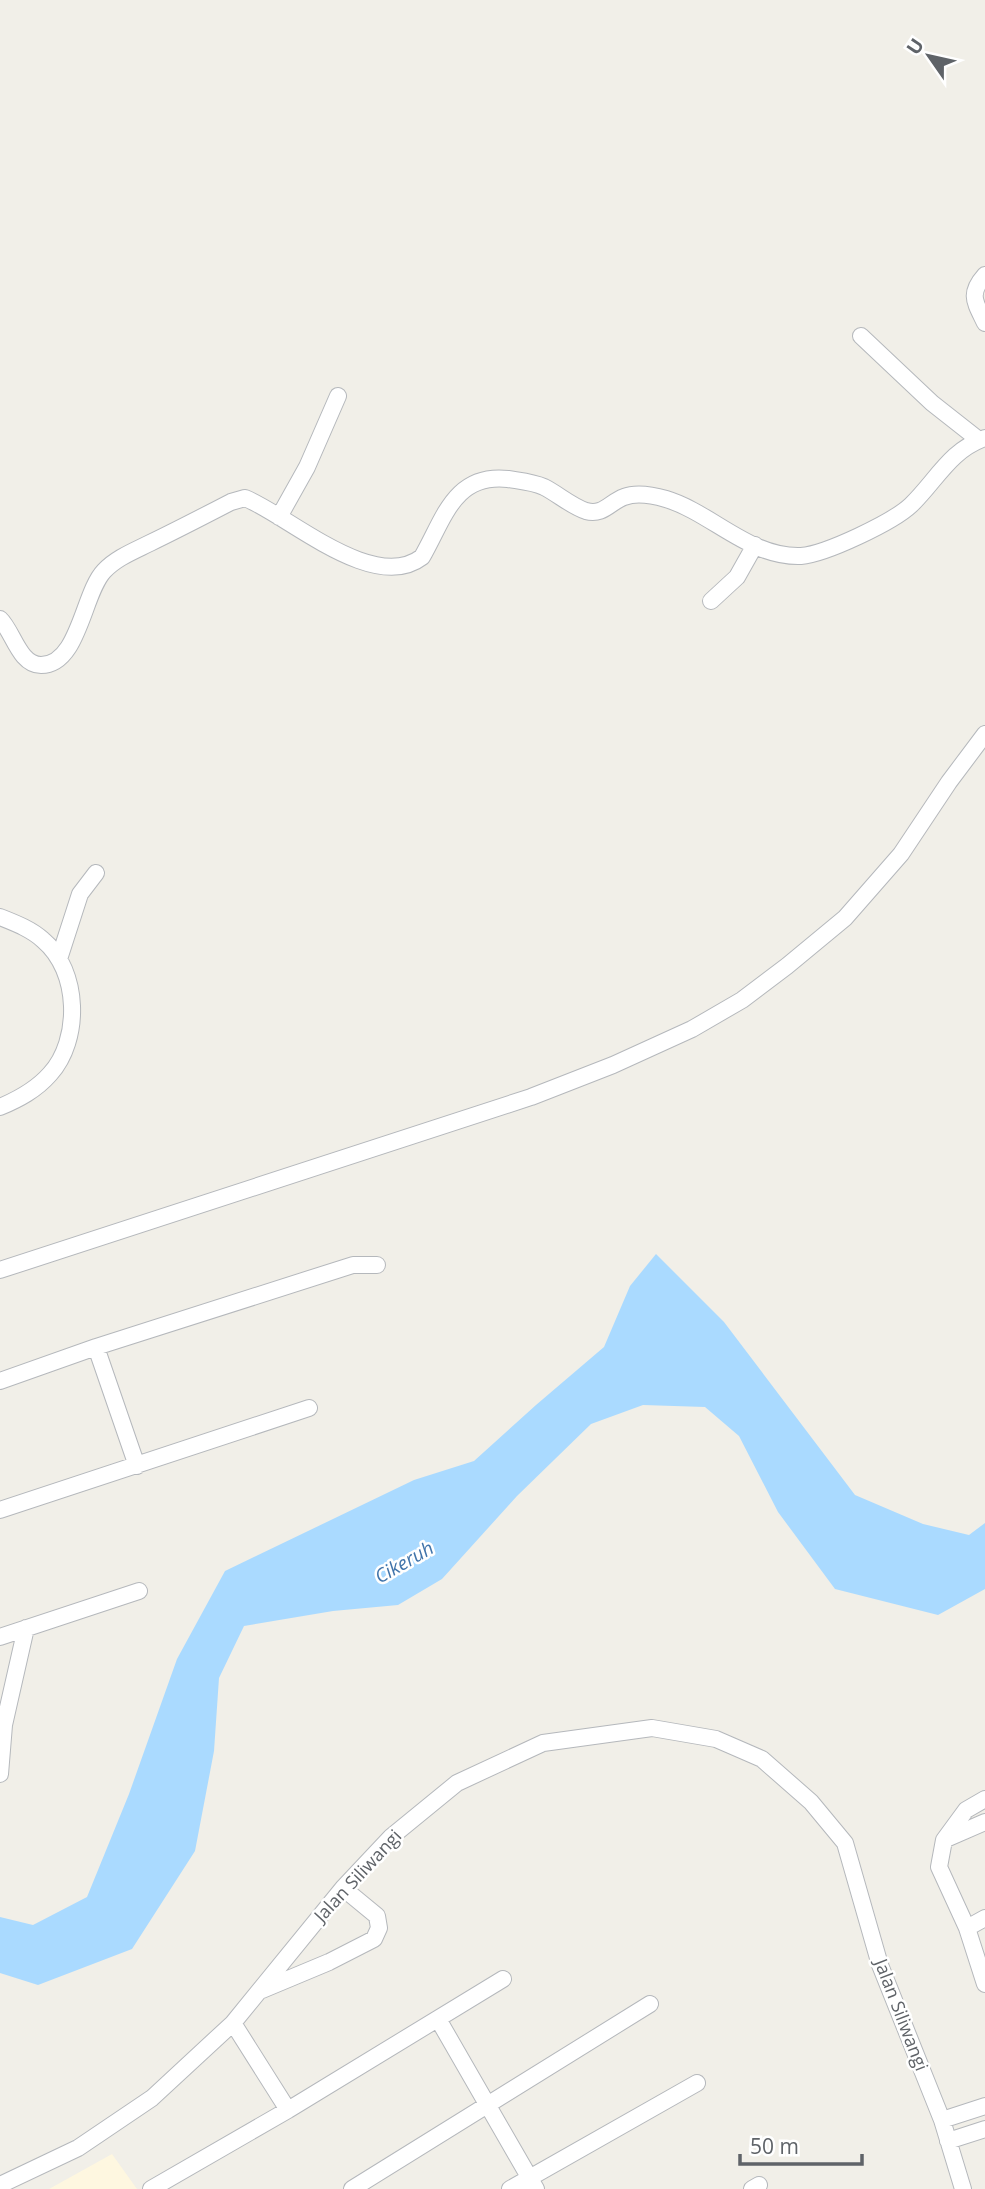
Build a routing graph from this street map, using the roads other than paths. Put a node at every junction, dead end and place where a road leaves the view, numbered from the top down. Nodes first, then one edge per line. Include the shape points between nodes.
1 (985, 275) edge
2 (985, 323) edge
3 (861, 336) dead end
4 (338, 396) dead end
5 (982, 439) edge
6 (279, 517) junction
7 (755, 545) junction
8 (711, 601) dead end
9 (0, 619) edge
10 (985, 734) edge
11 (96, 873) dead end
12 (0, 917) edge
13 (59, 959) junction
14 (0, 1107) edge
15 (377, 1265) dead end
16 (0, 1270) edge
17 (96, 1347) junction
18 (0, 1381) edge
19 (309, 1408) dead end
20 (137, 1466) junction
21 (0, 1510) edge
22 (139, 1591) dead end
23 (26, 1628) junction
24 (0, 1637) edge
25 (0, 1774) edge
26 (985, 1799) edge
27 (985, 1822) edge
28 (944, 1840) junction
29 (343, 1888) junction
30 (985, 1918) edge
31 (967, 1928) junction
32 (503, 1979) dead end
33 (985, 1984) edge
34 (259, 1991) junction
35 (650, 2004) dead end
36 (438, 2019) junction
37 (233, 2023) junction
38 (697, 2083) dead end
39 (486, 2106) junction
40 (985, 2106) edge
41 (288, 2110) junction
42 (942, 2120) junction
43 (985, 2129) edge
44 (948, 2141) junction
45 (533, 2183) edge
46 (0, 2185) edge
47 (151, 2189) edge
48 (352, 2189) edge
49 (510, 2189) edge
50 (963, 2189) edge

1 - 2 street via 974,295
3 - 5 street via 932,403
4 - 6 street
5 - 7 street via 956,454 895,518 817,553 801,556
6 - 7 street via 345,555 397,568 422,557 459,493 473,482 499,478 542,486 593,512 603,511 621,498 652,495
6 - 9 street via 245,498 237,500 122,557 103,571 73,639 49,664 33,663 22,654
7 - 8 street via 737,578
10 - 16 street via 901,854 845,918 742,1000 692,1029 531,1097
11 - 13 street via 80,894
12 - 13 street via 44,940
13 - 14 street via 72,1002 67,1045 51,1073 24,1097
15 - 17 street via 353,1265
17 - 18 street
17 - 20 street
19 - 20 street
20 - 21 street
22 - 23 street
23 - 24 street
23 - 25 street via 4,1725
26 - 28 street via 966,1810
27 - 28 street
28 - 31 street via 939,1867
29 - 34 street, Jalan Siliwangi
29 - 34 street via 377,1916 380,1928 374,1938
29 - 42 street, Jalan Siliwangi via 391,1837 457,1783 542,1743 652,1728 716,1739 762,1759 811,1802 845,1843 880,1965
30 - 31 street
31 - 33 street
32 - 36 street
34 - 37 street, Jalan Siliwangi
35 - 39 street
36 - 39 street
36 - 41 street
37 - 41 street
37 - 46 street, Jalan Siliwangi via 152,2098 78,2148
38 - 45 street
39 - 45 street
39 - 48 street
40 - 42 street
41 - 47 street
42 - 44 street, Jalan Siliwangi
43 - 44 street
44 - 50 street, Jalan Siliwangi
45 - 49 street

